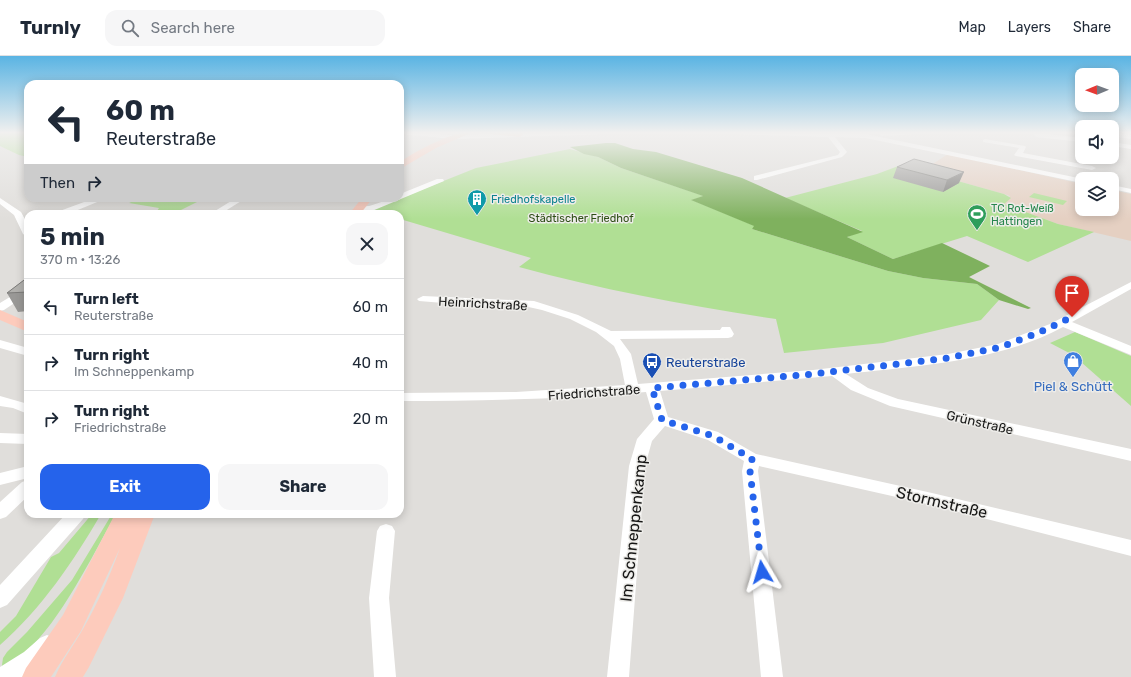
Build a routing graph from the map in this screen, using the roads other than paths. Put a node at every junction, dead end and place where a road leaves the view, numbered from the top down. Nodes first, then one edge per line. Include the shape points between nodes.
1 (821, 161) edge
2 (990, 161) edge
3 (1013, 161) edge
4 (1055, 161) edge
5 (1010, 165) junction
6 (1092, 168) dead end
7 (757, 178) dead end
8 (1075, 179) edge
9 (440, 180) dead end
10 (1119, 188) edge
11 (1131, 191) edge
12 (404, 196) edge
13 (0, 200) edge
14 (92, 202) edge
15 (235, 202) edge
16 (365, 202) edge
17 (389, 202) edge
18 (71, 210) edge
19 (221, 210) edge
20 (358, 210) edge
21 (369, 210) edge
22 (24, 224) edge
23 (1131, 285) edge
24 (24, 292) edge
25 (423, 299) dead end
26 (0, 308) edge
27 (0, 314) edge
28 (1062, 322) junction
29 (24, 326) edge
30 (726, 330) dead end
31 (610, 335) junction
32 (0, 344) edge
33 (24, 351) edge
34 (1131, 351) edge
35 (836, 372) junction
36 (652, 388) junction
37 (633, 389) junction
38 (404, 397) edge
39 (0, 401) edge
40 (24, 407) edge
41 (662, 420) junction
42 (0, 438) edge
43 (24, 438) edge
44 (1131, 455) edge
45 (752, 459) junction
46 (24, 473) edge
47 (0, 479) edge
48 (24, 490) edge
49 (0, 512) edge
50 (73, 518) edge
51 (124, 518) edge
52 (142, 518) edge
53 (386, 531) dead end
54 (1131, 548) edge
55 (0, 599) edge
56 (72, 623) junction
57 (4, 677) edge
58 (35, 677) edge
59 (68, 677) edge
60 (385, 677) edge
61 (618, 677) edge
62 (772, 677) edge

1 - 7 street
2 - 5 street
3 - 5 street
4 - 6 street
5 - 8 street
9 - 12 street
10 - 11 street
13 - 22 street via 18,214
14 - 18 street
15 - 19 street
16 - 20 main road
17 - 21 street
23 - 28 street, Friedrichstraße
24 - 26 street
25 - 31 street, Heinrichstraße via 524,303 557,311 591,324
27 - 29 main road
28 - 34 street
28 - 35 street, Friedrichstraße via 1001,347 948,358
30 - 31 street via 728,334
31 - 37 street, Heinrichstraße via 623,351
32 - 33 street
35 - 36 street, Friedrichstraße
35 - 44 street, Grünstraße via 844,381 895,403
36 - 37 street, Friedrichstraße
36 - 41 street
37 - 38 street, Friedrichstraße via 524,396
39 - 40 street
41 - 45 street via 713,436
41 - 61 street, Im Schneppenkamp via 645,439 637,466
42 - 43 street
45 - 54 street, Stormstraße via 932,499
45 - 62 street via 751,478
46 - 47 street
48 - 49 street
50 - 55 street
51 - 56 main road
52 - 59 main road via 106,610
53 - 60 street via 379,598
56 - 57 street via 32,659
56 - 58 main road

